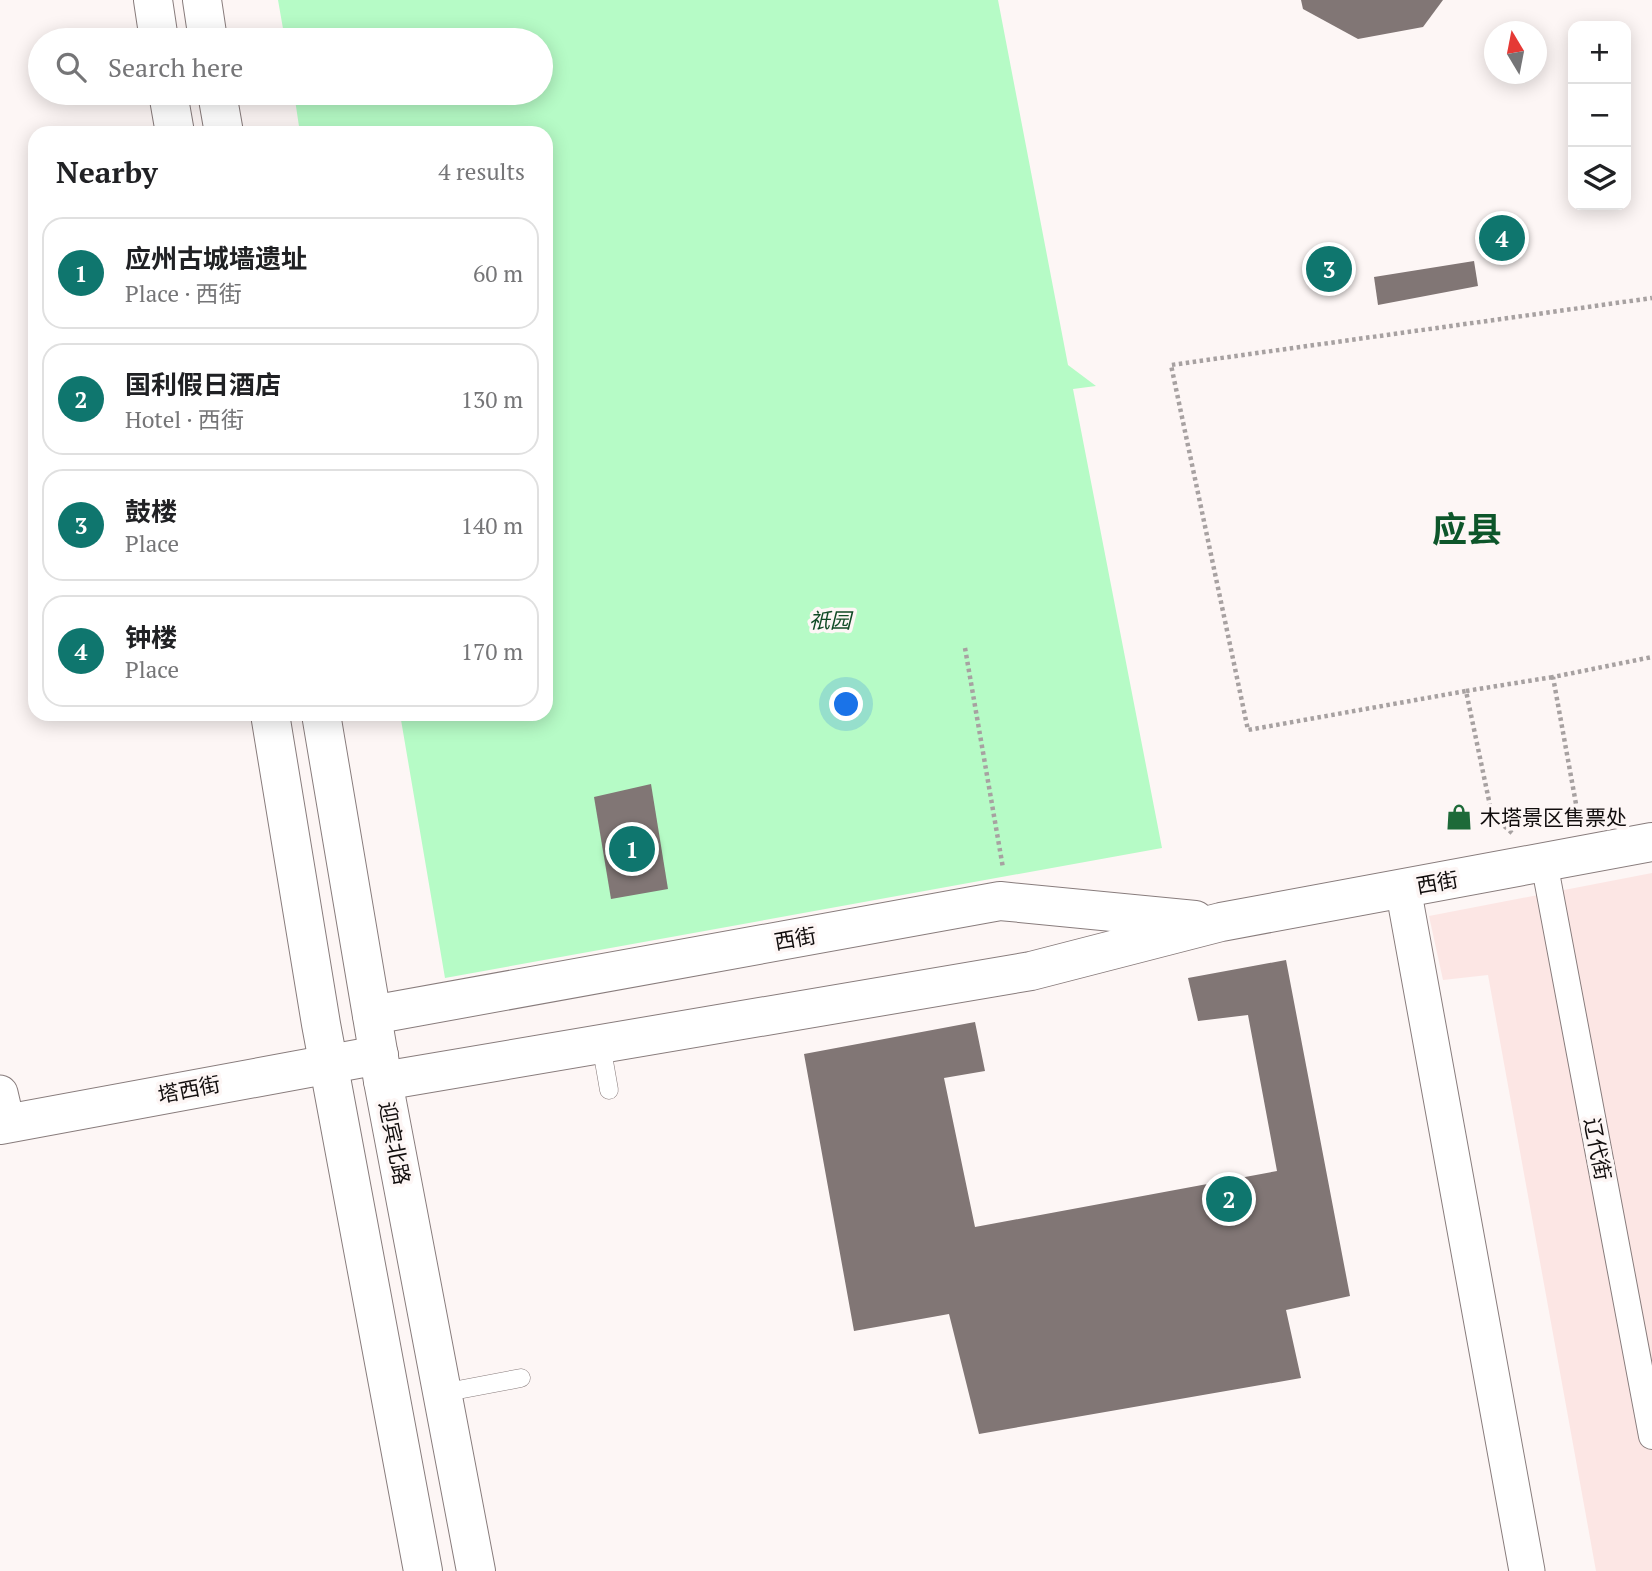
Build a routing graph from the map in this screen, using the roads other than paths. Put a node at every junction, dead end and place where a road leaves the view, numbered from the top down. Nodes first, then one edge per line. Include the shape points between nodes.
1 (153, 0) edge
2 (202, 0) edge
3 (157, 28) edge
4 (206, 28) edge
5 (170, 105) edge
6 (219, 105) edge
7 (173, 126) edge
8 (223, 126) edge
9 (271, 721) edge
10 (322, 721) edge
11 (1652, 842) edge
12 (1544, 862) junction
13 (1402, 888) junction
14 (1221, 922) junction
15 (372, 1015) junction
16 (601, 1044) junction
17 (329, 1063) junction
18 (381, 1068) junction
19 (609, 1090) dead end
20 (2, 1114) edge
21 (521, 1378) dead end
22 (442, 1393) junction
23 (1652, 1436) edge
24 (423, 1571) edge
25 (476, 1571) edge
26 (1527, 1571) edge

1 - 3 street
2 - 4 street
5 - 7 street
6 - 8 street
9 - 17 street
10 - 15 street, 迎宾北路
11 - 12 street, 西街
12 - 13 street, 西街
12 - 23 street, 辽代街
13 - 14 street, 西街
13 - 26 street
14 - 15 street, 西街 via 999,901
14 - 16 street, 西街 via 1031,971
15 - 18 street, 迎宾北路
16 - 18 street, 西街
16 - 19 lane
17 - 18 street, 塔西街
17 - 20 street, 塔西街
17 - 24 street
18 - 22 street, 迎宾北路
21 - 22 lane
22 - 25 street, 迎宾北路

